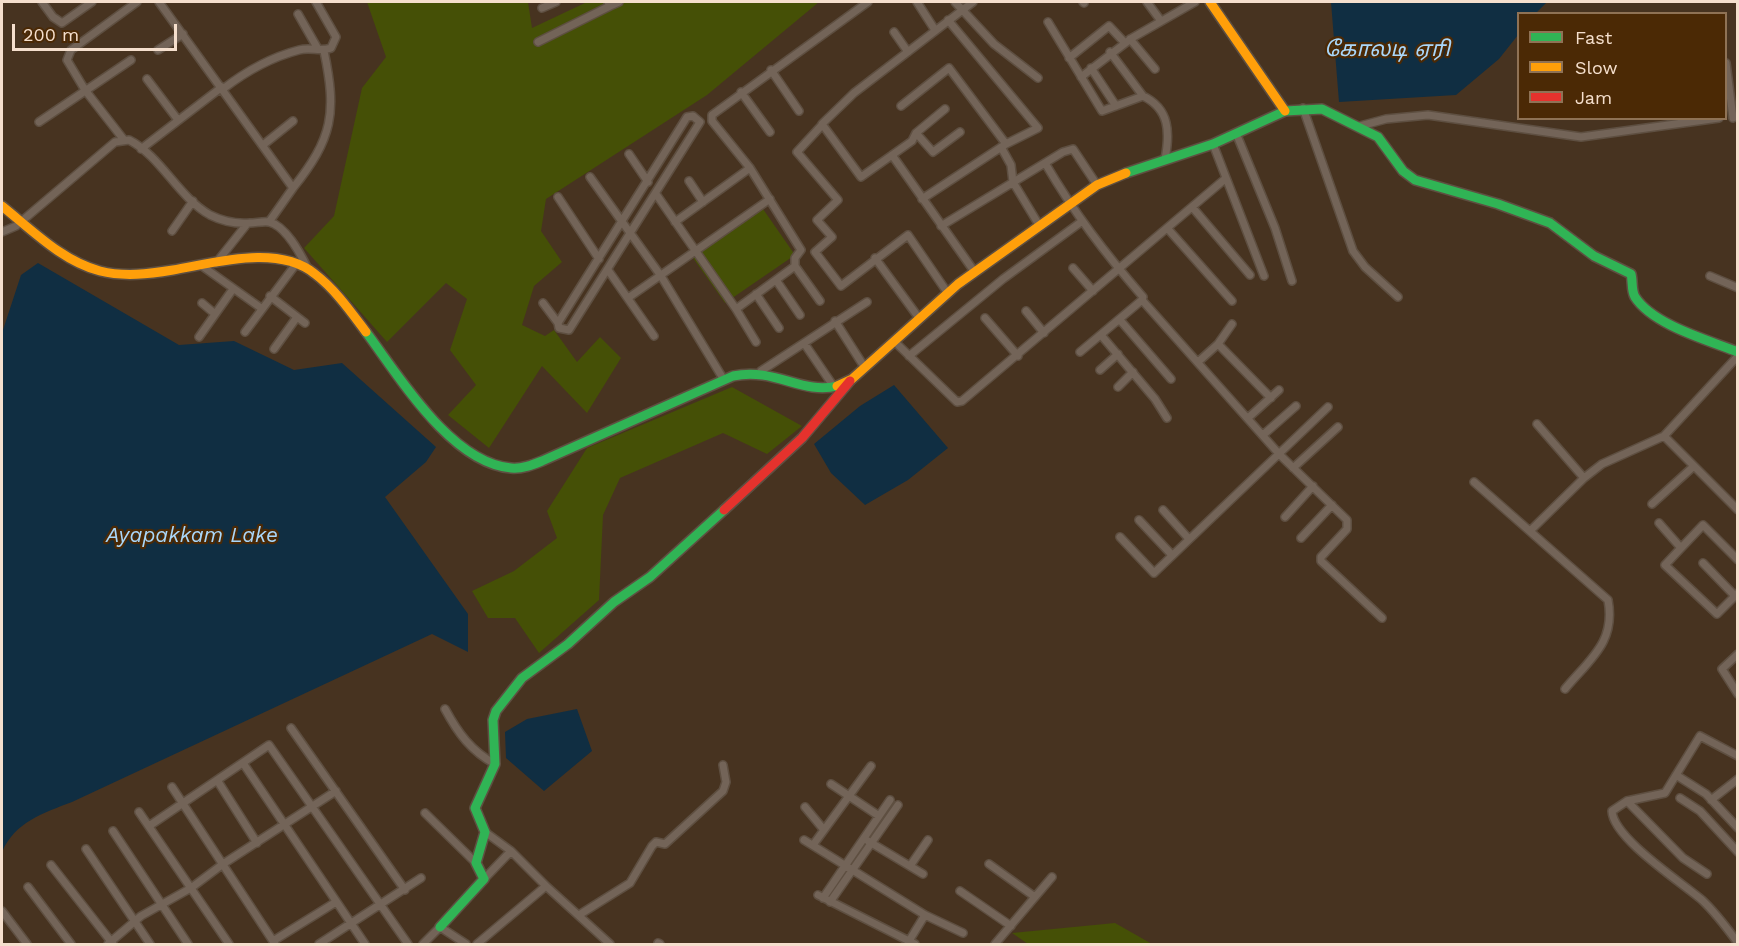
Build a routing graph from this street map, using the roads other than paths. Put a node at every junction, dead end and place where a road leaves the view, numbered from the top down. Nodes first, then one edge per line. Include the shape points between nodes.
1 (42, 2) edge
2 (92, 2) edge
3 (137, 2) edge
4 (159, 2) edge
5 (316, 2) edge
6 (556, 2) edge
7 (619, 2) edge
8 (868, 2) edge
9 (917, 2) edge
10 (955, 2) edge
11 (973, 2) edge
12 (1147, 2) edge
13 (1195, 2) edge
14 (1210, 2) edge
15 (609, 4) edge
16 (542, 8) dead end
17 (964, 9) junction
18 (298, 14) dead end
19 (948, 20) junction
20 (1161, 21) junction
21 (1048, 22) dead end
22 (935, 30) junction
23 (894, 32) dead end
24 (183, 34) junction
25 (1127, 41) junction
26 (538, 42) dead end
27 (158, 50) dead end
28 (321, 50) junction
29 (908, 52) junction
30 (1110, 52) junction
31 (1070, 58) junction
32 (131, 60) dead end
33 (1091, 68) junction
34 (1155, 69) dead end
35 (771, 70) junction
36 (1081, 77) junction
37 (1038, 78) dead end
38 (147, 79) dead end
39 (1727, 79) edge
40 (223, 88) junction
41 (85, 90) junction
42 (741, 92) junction
43 (1143, 96) junction
44 (901, 106) dead end
45 (1116, 106) junction
46 (1303, 108) junction
47 (945, 109) dead end
48 (799, 111) dead end
49 (1286, 111) junction
50 (1732, 118) edge
51 (178, 120) junction
52 (293, 121) dead end
53 (1674, 121) edge
54 (39, 122) dead end
55 (822, 125) junction
56 (1360, 126) junction
57 (770, 132) dead end
58 (960, 132) dead end
59 (916, 133) junction
60 (1236, 133) junction
61 (124, 140) junction
62 (1213, 144) junction
63 (263, 145) junction
64 (1004, 146) junction
65 (141, 149) junction
66 (629, 154) dead end
67 (892, 155) junction
68 (1165, 159) junction
69 (1045, 163) junction
70 (750, 168) junction
71 (590, 177) dead end
72 (1225, 179) junction
73 (689, 181) dead end
74 (648, 182) junction
75 (1013, 182) junction
76 (1097, 185) junction
77 (293, 188) junction
78 (656, 194) junction
79 (558, 197) dead end
80 (770, 199) junction
81 (922, 199) junction
82 (193, 201) junction
83 (703, 202) junction
84 (1069, 204) junction
85 (2, 206) edge
86 (1193, 208) junction
87 (21, 221) junction
88 (269, 222) junction
89 (675, 222) junction
90 (1081, 222) junction
91 (247, 224) junction
92 (622, 224) junction
93 (1039, 225) junction
94 (941, 226) junction
95 (1168, 229) junction
96 (172, 231) dead end
97 (2, 232) edge
98 (629, 235) junction
99 (696, 252) junction
100 (875, 258) junction
101 (599, 259) junction
102 (216, 263) junction
103 (296, 264) junction
104 (202, 266) junction
105 (795, 266) junction
106 (307, 267) junction
107 (1073, 268) dead end
108 (608, 270) junction
109 (1119, 270) junction
110 (974, 272) junction
111 (1250, 275) dead end
112 (661, 276) junction
113 (1264, 276) dead end
114 (1710, 276) dead end
115 (776, 280) junction
116 (1292, 281) dead end
117 (1737, 288) edge
118 (233, 289) junction
119 (1093, 291) junction
120 (947, 292) junction
121 (756, 294) junction
122 (270, 296) junction
123 (1398, 297) dead end
124 (628, 298) junction
125 (1142, 300) junction
126 (820, 301) dead end
127 (1232, 301) dead end
128 (867, 302) dead end
129 (202, 303) dead end
130 (543, 303) dead end
131 (261, 308) junction
132 (736, 309) junction
133 (1026, 311) dead end
134 (215, 314) junction
135 (800, 315) dead end
136 (297, 317) junction
137 (919, 318) junction
138 (985, 318) dead end
139 (1120, 320) junction
140 (835, 321) junction
141 (305, 323) dead end
142 (558, 323) junction
143 (1232, 324) dead end
144 (779, 328) dead end
145 (245, 332) dead end
146 (1044, 333) junction
147 (1101, 335) junction
148 (654, 336) dead end
149 (199, 337) dead end
150 (894, 341) junction
151 (756, 342) dead end
152 (804, 343) junction
153 (1218, 344) junction
154 (274, 349) dead end
155 (1080, 352) dead end
156 (1118, 354) junction
157 (1737, 354) edge
158 (909, 356) junction
159 (1017, 356) junction
160 (1198, 362) junction
161 (865, 368) junction
162 (1100, 370) dead end
163 (761, 371) junction
164 (1133, 372) junction
165 (852, 379) junction
166 (1171, 379) dead end
167 (724, 380) junction
168 (834, 387) junction
169 (1118, 387) dead end
170 (1279, 390) dead end
171 (1271, 398) junction
172 (1296, 406) dead end
173 (1328, 407) dead end
174 (1167, 418) dead end
175 (1248, 418) junction
176 (1537, 424) dead end
177 (1338, 427) dead end
178 (1263, 435) junction
179 (1664, 436) junction
180 (1278, 453) junction
181 (1694, 466) junction
182 (1293, 468) junction
183 (1584, 478) junction
184 (1474, 482) dead end
185 (1313, 486) junction
186 (1652, 504) dead end
187 (1332, 505) junction
188 (1163, 510) dead end
189 (1737, 510) edge
190 (1285, 517) dead end
191 (1139, 520) dead end
192 (1659, 523) dead end
193 (1531, 530) junction
194 (1120, 537) dead end
195 (1301, 538) dead end
196 (1189, 539) junction
197 (1681, 548) junction
198 (1172, 555) junction
199 (1737, 560) edge
200 (1703, 563) dead end
201 (1736, 594) edge
202 (1382, 618) dead end
203 (1737, 654) edge
204 (1565, 690) dead end
205 (1736, 691) edge
206 (445, 709) dead end
207 (291, 728) dead end
208 (1737, 756) edge
209 (243, 762) junction
210 (495, 764) junction
211 (723, 765) dead end
212 (871, 766) dead end
213 (1676, 775) junction
214 (1737, 779) edge
215 (217, 780) junction
216 (831, 784) dead end
217 (172, 787) dead end
218 (336, 791) junction
219 (848, 796) junction
220 (1680, 798) dead end
221 (890, 800) dead end
222 (1711, 800) junction
223 (1627, 801) junction
224 (183, 803) junction
225 (898, 805) dead end
226 (311, 807) junction
227 (805, 807) dead end
228 (139, 812) dead end
229 (425, 813) dead end
230 (879, 816) junction
231 (285, 825) junction
232 (149, 826) junction
233 (1737, 828) edge
234 (824, 830) junction
235 (113, 831) dead end
236 (485, 832) junction
237 (864, 838) junction
238 (804, 840) dead end
239 (928, 840) dead end
240 (257, 843) junction
241 (872, 843) junction
242 (813, 845) junction
243 (86, 849) dead end
244 (511, 851) junction
245 (1737, 852) edge
246 (476, 862) junction
247 (223, 864) junction
248 (989, 864) dead end
249 (51, 865) dead end
250 (845, 865) junction
251 (910, 866) junction
252 (853, 869) junction
253 (923, 874) dead end
254 (1707, 874) dead end
255 (1052, 877) dead end
256 (422, 878) dead end
257 (484, 879) junction
258 (546, 886) junction
259 (28, 887) dead end
260 (191, 888) junction
261 (405, 890) junction
262 (960, 891) dead end
263 (1035, 897) junction
264 (336, 902) junction
265 (830, 902) junction
266 (163, 905) junction
267 (380, 907) junction
268 (2, 911) edge
269 (579, 915) junction
270 (925, 915) junction
271 (135, 921) junction
272 (351, 925) junction
273 (1011, 926) junction
274 (440, 927) junction
275 (963, 933) dead end
276 (274, 943) edge
277 (912, 943) edge
278 (1737, 943) edge
279 (110, 944) edge
280 (319, 944) edge
281 (27, 945) edge
282 (71, 945) edge
283 (150, 945) edge
284 (188, 945) edge
285 (229, 945) edge
286 (365, 945) edge
287 (408, 945) edge
288 (423, 945) edge
289 (466, 945) edge
290 (477, 945) edge
291 (610, 945) edge
292 (996, 945) edge

1 - 2 street via 62,23
3 - 41 street via 68,55 69,67
4 - 24 street
5 - 28 street via 336,37 332,48
6 - 16 street
7 - 15 street
8 - 35 street
9 - 22 street
10 - 17 street
11 - 17 street
12 - 20 street
13 - 20 street
14 - 49 main road
15 - 26 street
17 - 19 street
17 - 37 street via 994,44
18 - 28 street
19 - 22 street
19 - 64 street via 1038,128
20 - 25 street
21 - 31 street
22 - 29 street
23 - 29 street
24 - 27 street
24 - 40 street
25 - 30 street
25 - 31 street via 1109,26
25 - 34 street
28 - 40 street via 302,49 282,55
28 - 77 street via 332,109 330,119 316,159
29 - 55 street via 854,93
30 - 33 street
30 - 43 street
31 - 36 street
32 - 41 street
33 - 36 street
33 - 45 street
35 - 42 street
35 - 48 street
36 - 45 street via 1102,111
38 - 51 street
39 - 50 street
40 - 51 street
40 - 63 street
41 - 54 street
41 - 61 street
42 - 57 street
42 - 70 street via 713,112 711,119
43 - 45 street
43 - 68 street via 1157,106 1167,123
44 - 64 street via 948,68
46 - 49 main road
46 - 56 main road via 1322,109
46 - 123 street via 1353,251
47 - 59 street
49 - 60 main road
51 - 65 street
52 - 63 street
53 - 56 street via 1581,137 1428,116 1386,119
55 - 67 street via 861,177
55 - 100 street via 796,152 838,200 818,220 832,237 815,252 841,286
56 - 157 main road via 1384,142 1403,171 1415,180 1498,204 1558,228 1594,256 1627,271 1633,279 1636,297 1655,314
58 - 59 street via 933,152
59 - 67 street via 912,141
60 - 62 main road
60 - 116 street
61 - 65 street
61 - 87 street via 108,147
62 - 68 main road
62 - 72 street
63 - 77 street
64 - 75 street
64 - 81 street
65 - 82 street
66 - 74 street
67 - 81 street
68 - 76 main road
69 - 75 street
69 - 76 street via 1063,152 1076,150
69 - 84 street
70 - 80 street
70 - 83 street
71 - 92 street
72 - 86 street
72 - 113 street
73 - 83 street
74 - 78 street via 687,117 693,116 700,122
74 - 92 street
75 - 93 street
75 - 94 street
76 - 84 main road
77 - 88 street
78 - 89 street
78 - 98 street
79 - 101 street
80 - 99 street
80 - 105 street via 801,250
81 - 94 street
82 - 91 street via 218,218
82 - 96 street
83 - 89 street
84 - 90 street
84 - 93 main road
85 - 87 main road
86 - 95 street
86 - 111 street
87 - 97 street
87 - 104 main road via 81,263 114,274
88 - 91 street
88 - 106 street via 291,242
89 - 99 street
90 - 109 street
90 - 158 street
91 - 102 street
92 - 98 street
92 - 101 street
93 - 110 main road
94 - 110 street
95 - 109 street
95 - 127 street
98 - 108 street
98 - 112 street
99 - 112 street
99 - 132 street
100 - 120 street via 908,235
100 - 137 street
101 - 142 street
102 - 103 main road via 276,258
102 - 104 main road
103 - 106 main road
103 - 122 street
104 - 118 street
105 - 115 street
105 - 126 street
106 - 167 main road via 435,419 478,456 498,465 523,467 544,460
107 - 119 street
108 - 124 street
108 - 142 street via 569,330 559,328
109 - 119 street
109 - 125 street
110 - 120 main road
112 - 124 street
112 - 167 street
114 - 117 street
115 - 121 street
115 - 135 street
118 - 131 street
118 - 134 street
119 - 146 street
120 - 137 main road
121 - 132 street
121 - 144 street
122 - 131 street
122 - 136 street
124 - 148 street
125 - 139 street
125 - 160 street
128 - 140 street
129 - 134 street
130 - 142 street
131 - 145 street
132 - 151 street
133 - 146 street
134 - 149 street
136 - 141 street
136 - 154 street
137 - 150 main road
138 - 159 street
139 - 147 street
139 - 166 street
140 - 152 street
140 - 161 street
143 - 153 street
146 - 159 street
147 - 155 street
147 - 156 street
150 - 158 street
150 - 161 main road
152 - 163 street
152 - 168 street
153 - 160 street
153 - 171 street
156 - 162 street
156 - 164 street
157 - 179 street
158 - 159 street via 957,402 968,398
160 - 175 street
161 - 165 main road
163 - 167 main road
163 - 168 main road via 812,387
164 - 169 street
164 - 174 street
165 - 168 main road
165 - 210 main road via 802,438 681,550 522,678 493,720
170 - 171 street
171 - 175 street
172 - 178 street
173 - 180 street
175 - 178 street
176 - 183 street
177 - 182 street
178 - 180 street
179 - 181 street
179 - 183 street via 1602,464
180 - 182 street
180 - 196 street
181 - 186 street
181 - 189 street
182 - 185 street
183 - 193 street
184 - 193 street
185 - 187 street
185 - 190 street
187 - 195 street
187 - 202 street via 1347,520 1347,529 1321,561
188 - 196 street
191 - 198 street
192 - 197 street
193 - 204 street via 1601,591 1609,604 1610,629 1606,640
194 - 198 street via 1154,573
196 - 198 street
197 - 199 street via 1703,525
197 - 201 street via 1665,565 1717,614
200 - 201 street
203 - 205 street via 1722,669
206 - 210 street via 469,746
207 - 218 street
208 - 213 street via 1700,736
209 - 215 street
209 - 226 street via 269,745
209 - 231 street
210 - 236 main road via 475,808
211 - 269 street via 726,782 718,796 665,844 656,842 630,883
212 - 219 street
213 - 222 street
213 - 223 street via 1665,793
214 - 222 street
215 - 224 street
215 - 240 street
216 - 219 street
217 - 224 street
218 - 226 street
218 - 261 street
219 - 230 street
219 - 234 street
220 - 245 street via 1700,811
221 - 230 street
222 - 233 street
223 - 254 street via 1683,858
223 - 278 street via 1612,811 1617,826 1650,859 1703,901
224 - 232 street
224 - 247 street
225 - 241 street
226 - 231 street
226 - 267 street
227 - 234 street
228 - 232 street
229 - 246 street
230 - 237 street
231 - 240 street
231 - 264 street
232 - 260 street
234 - 242 street
235 - 266 street
236 - 244 street
236 - 246 main road
237 - 241 street
237 - 250 street
238 - 242 street
239 - 251 street
240 - 247 street
241 - 251 street
241 - 252 street
242 - 250 street
243 - 271 street
244 - 257 street
244 - 258 street
246 - 257 main road
247 - 260 street
247 - 276 street
248 - 263 street
249 - 279 street
250 - 252 street
250 - 265 street via 820,896
251 - 253 street
252 - 265 street
252 - 270 street
255 - 263 street
256 - 261 street
257 - 274 main road
258 - 269 street
258 - 290 street
259 - 282 street
260 - 266 street
260 - 285 street
261 - 267 street
262 - 273 street
263 - 273 street
264 - 272 street
264 - 276 street
265 - 277 street
266 - 271 street
266 - 284 street
267 - 272 street
267 - 287 street
268 - 281 street
269 - 291 street
270 - 275 street
270 - 277 street
271 - 279 street
271 - 283 street
272 - 280 street
272 - 286 street
273 - 292 street
274 - 288 street
274 - 289 street

